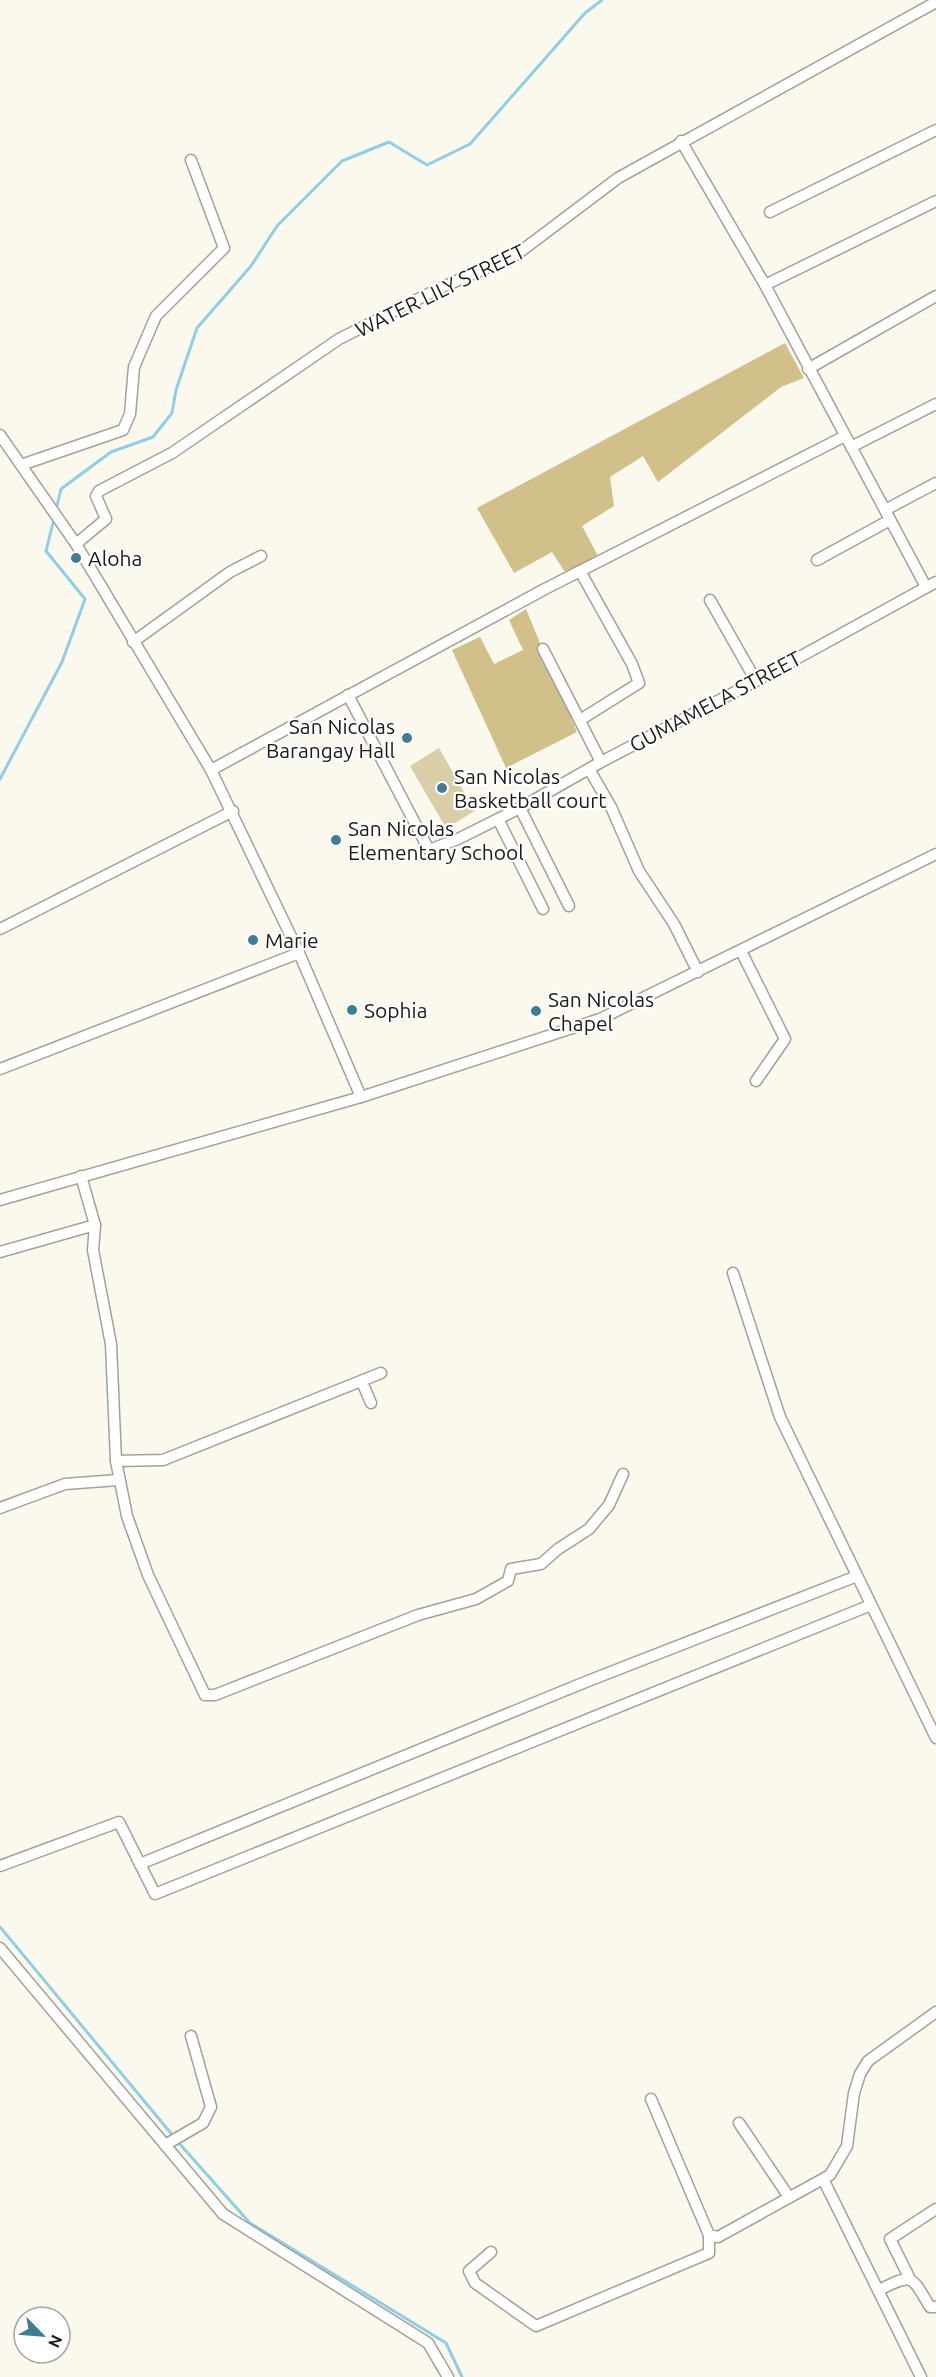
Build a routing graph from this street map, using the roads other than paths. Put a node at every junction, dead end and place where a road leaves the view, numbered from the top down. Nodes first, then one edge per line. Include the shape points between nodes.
1 (936, 2) edge
2 (936, 130) edge
3 (681, 141) junction
4 (191, 160) dead end
5 (936, 201) edge
6 (770, 212) dead end
7 (765, 285) junction
8 (936, 296) edge
9 (808, 369) junction
10 (936, 404) edge
11 (0, 435) edge
12 (844, 436) junction
13 (851, 447) junction
14 (21, 465) junction
15 (936, 483) edge
16 (888, 515) junction
17 (76, 544) junction
18 (261, 556) dead end
19 (818, 560) dead end
20 (580, 572) junction
21 (931, 585) edge
22 (710, 600) dead end
23 (133, 642) junction
24 (543, 649) dead end
25 (756, 681) junction
26 (348, 695) junction
27 (580, 720) junction
28 (601, 762) junction
29 (589, 768) junction
30 (211, 770) junction
31 (520, 808) junction
32 (233, 811) junction
33 (498, 819) junction
34 (936, 854) edge
35 (568, 906) dead end
36 (543, 909) dead end
37 (0, 929) edge
38 (741, 951) junction
39 (299, 953) junction
40 (698, 972) junction
41 (0, 1069) edge
42 (756, 1081) dead end
43 (361, 1097) junction
44 (81, 1176) junction
45 (0, 1200) edge
46 (95, 1225) junction
47 (0, 1252) edge
48 (733, 1273) dead end
49 (381, 1373) dead end
50 (362, 1382) junction
51 (371, 1403) dead end
52 (116, 1461) junction
53 (624, 1474) dead end
54 (118, 1480) junction
55 (0, 1508) edge
56 (857, 1576) junction
57 (871, 1605) junction
58 (936, 1738) edge
59 (140, 1864) junction
60 (0, 1866) edge
61 (0, 1948) edge
62 (936, 2012) edge
63 (191, 2036) dead end
64 (651, 2099) dead end
65 (739, 2123) dead end
66 (165, 2145) junction
67 (824, 2181) junction
68 (789, 2197) junction
69 (936, 2209) edge
70 (709, 2235) junction
71 (491, 2252) dead end
72 (910, 2279) junction
73 (879, 2290) junction
74 (936, 2307) edge
75 (448, 2377) edge
76 (921, 2377) edge

1 - 3 street, WATER LILY STREET
2 - 6 street
3 - 7 street
3 - 17 street, WATER LILY STREET via 618,178 516,255 339,339 172,453 99,491 96,496 106,519
4 - 14 street via 224,248 156,316 134,367 130,414 123,430
5 - 7 street
7 - 9 street
8 - 9 street
9 - 12 street
10 - 13 street
11 - 14 street
12 - 13 street
12 - 20 street
13 - 16 street
14 - 17 street
15 - 16 street
16 - 19 street
16 - 21 street
17 - 23 street
18 - 23 street via 230,572
20 - 26 street
20 - 27 street via 639,683
21 - 25 street, GUMAMELA STREET
22 - 25 street
23 - 30 street
24 - 27 street
25 - 28 street, GUMAMELA STREET
26 - 30 street
26 - 33 street, GUMAMELA STREET via 429,850
27 - 28 street
28 - 29 street, GUMAMELA STREET
29 - 31 street, GUMAMELA STREET
29 - 40 street via 639,871 674,924
30 - 32 street
31 - 33 street, GUMAMELA STREET
31 - 35 street
32 - 37 street
32 - 39 street
33 - 36 street
34 - 38 street
38 - 40 street
38 - 42 street via 785,1039
39 - 41 street
39 - 43 street
40 - 43 street via 600,1019
43 - 44 street
44 - 45 street
44 - 46 street
46 - 47 street
46 - 52 street via 93,1250 111,1344
48 - 56 street via 780,1417
49 - 50 street
50 - 51 street
50 - 52 street via 163,1460
52 - 54 street
53 - 54 street via 609,1505 589,1529 541,1564 511,1569 508,1581 476,1599 418,1616 208,1695 201,1689 148,1575
54 - 55 street via 65,1484
56 - 57 street
56 - 59 street
57 - 58 street
57 - 59 street via 155,1894
59 - 60 street via 119,1822
61 - 66 street
62 - 67 street via 868,2061 854,2093 846,2146
63 - 66 street via 211,2107 203,2123
64 - 70 street
65 - 68 street
66 - 75 street via 223,2214 428,2343
67 - 68 street
67 - 73 street
68 - 70 street via 718,2237
69 - 72 street via 890,2239
70 - 71 street via 709,2253 536,2326 476,2283 469,2271
72 - 73 street
72 - 74 street via 930,2307
73 - 76 street

